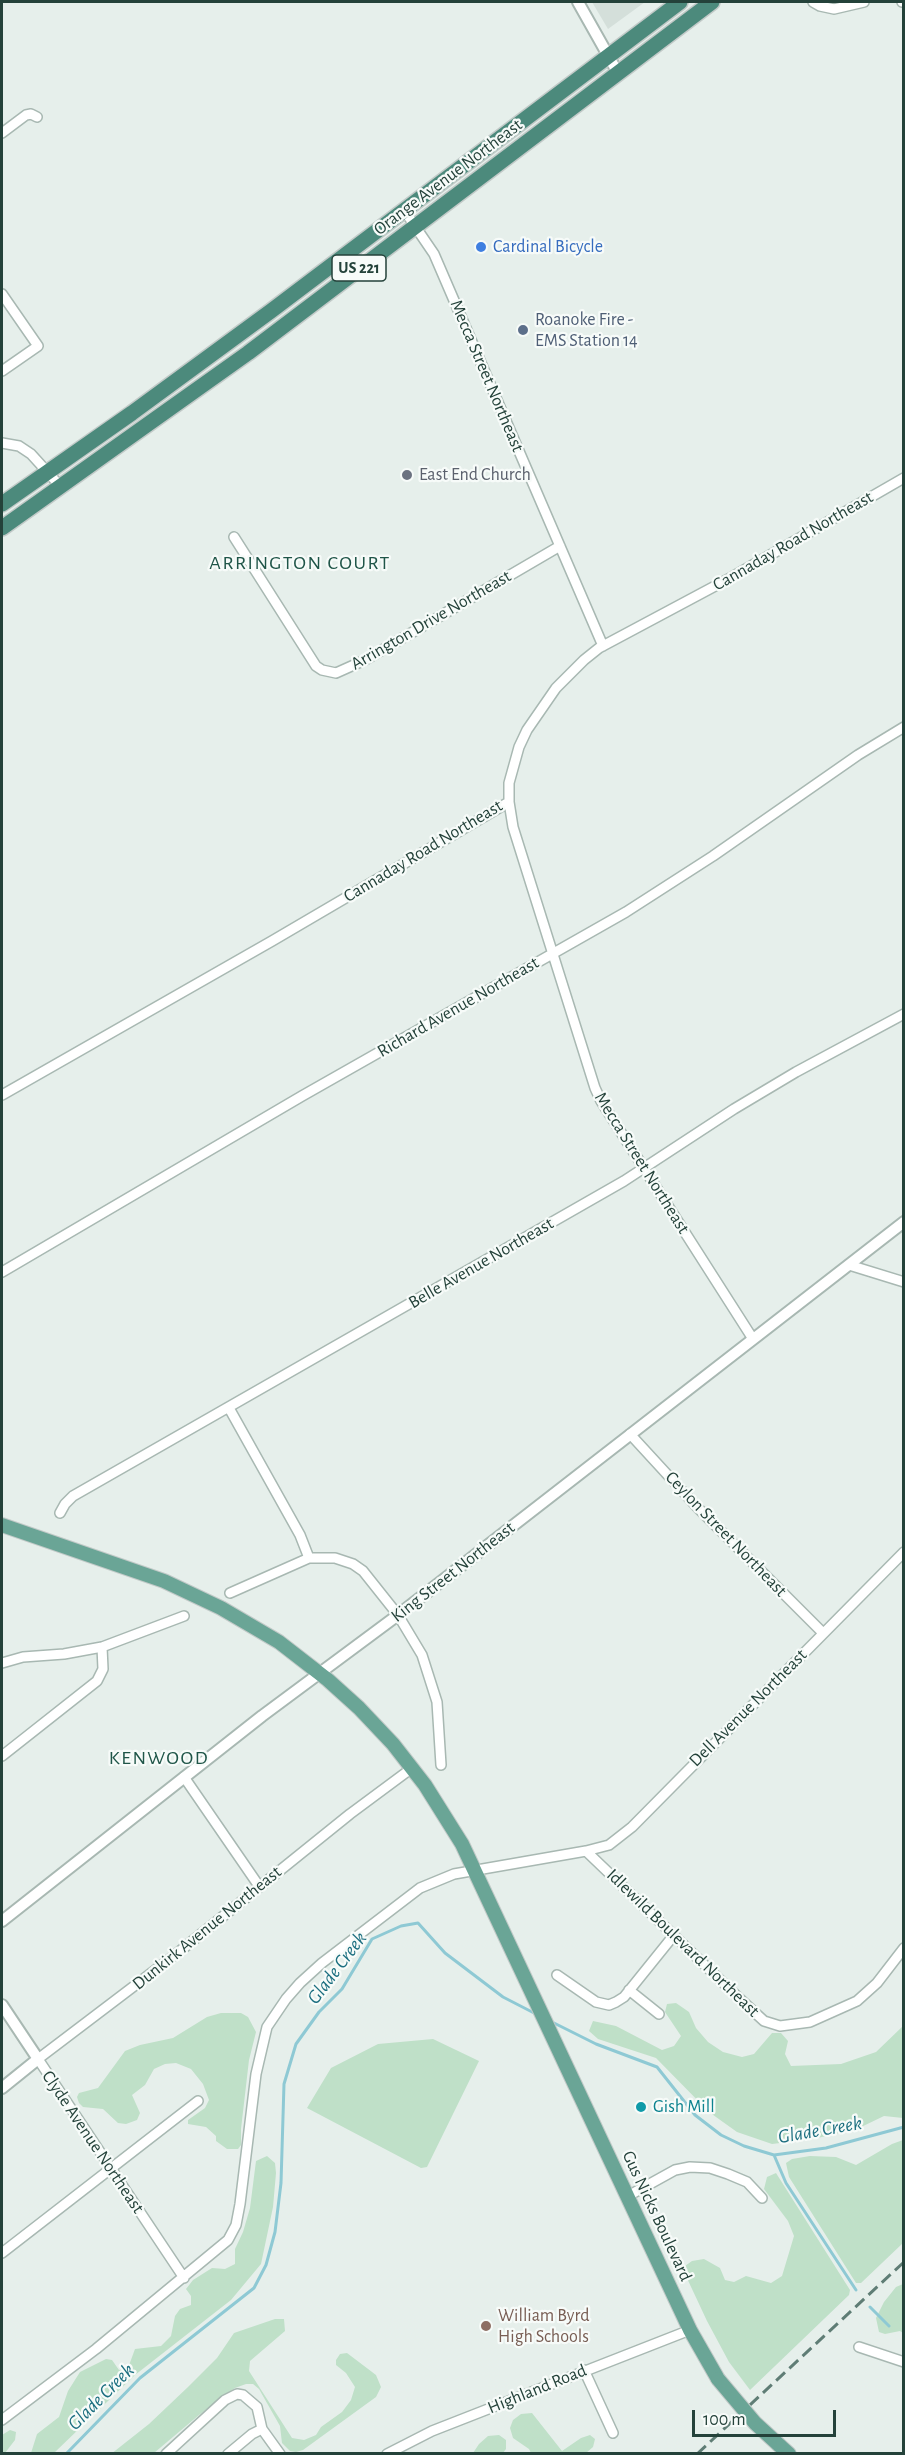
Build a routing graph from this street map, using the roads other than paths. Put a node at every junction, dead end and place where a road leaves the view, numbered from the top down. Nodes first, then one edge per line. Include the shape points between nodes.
1 (578, 2) edge
2 (680, 2) edge
3 (712, 2) edge
4 (813, 2) edge
5 (864, 2) edge
6 (609, 55) junction
7 (618, 72) junction
8 (37, 117) dead end
9 (2, 134) edge
10 (404, 210) junction
11 (416, 226) junction
12 (2, 294) edge
13 (2, 371) edge
14 (2, 443) edge
15 (48, 472) junction
16 (903, 478) edge
17 (62, 487) junction
18 (2, 504) edge
19 (2, 528) edge
20 (234, 537) dead end
21 (560, 546) junction
22 (603, 646) junction
23 (903, 727) edge
24 (509, 802) junction
25 (553, 953) junction
26 (903, 1014) edge
27 (2, 1095) edge
28 (645, 1168) junction
29 (903, 1222) edge
30 (849, 1265) junction
31 (2, 1272) edge
32 (903, 1282) edge
33 (753, 1339) junction
34 (229, 1408) junction
35 (630, 1434) junction
36 (60, 1513) dead end
37 (2, 1526) edge
38 (903, 1552) edge
39 (309, 1558) junction
40 (230, 1593) dead end
41 (398, 1615) junction
42 (184, 1616) dead end
43 (823, 1633) junction
44 (102, 1647) junction
45 (2, 1663) edge
46 (319, 1673) junction
47 (2, 1756) edge
48 (441, 1765) dead end
49 (412, 1768) junction
50 (184, 1777) junction
51 (586, 1851) junction
52 (475, 1870) junction
53 (259, 1886) junction
54 (2, 1921) edge
55 (674, 1935) junction
56 (903, 1948) edge
57 (557, 1975) dead end
58 (630, 1990) junction
59 (2, 2005) edge
60 (660, 2014) dead end
61 (38, 2060) junction
62 (2, 2088) edge
63 (198, 2101) dead end
64 (111, 2169) junction
65 (628, 2196) junction
66 (762, 2198) dead end
67 (2, 2253) edge
68 (184, 2278) junction
69 (690, 2330) junction
70 (859, 2346) dead end
71 (903, 2361) edge
72 (584, 2370) junction
73 (2, 2420) edge
74 (262, 2429) junction
75 (613, 2433) dead end
76 (784, 2449) edge
77 (166, 2454) edge
78 (228, 2454) edge
79 (280, 2454) edge
80 (387, 2454) edge

1 - 6 street
2 - 6 highway, Orange Avenue Northeast / US 221
3 - 7 highway, Orange Avenue Northeast / US 221
4 - 5 street via 834,9
6 - 7 street
6 - 10 highway, Orange Avenue Northeast / US 221
7 - 11 highway, Orange Avenue Northeast / US 221
8 - 9 street via 26,115
10 - 11 street, Mecca Street Northeast
10 - 15 highway, Orange Avenue Northeast / US 221
11 - 17 highway, Orange Avenue Northeast / US 221
11 - 21 street, Mecca Street Northeast via 434,254
12 - 13 street via 38,346
14 - 15 street via 19,446
15 - 17 street
15 - 18 highway, Orange Avenue Northeast / US 221
16 - 22 street, Cannaday Road Northeast
17 - 19 highway, Orange Avenue Northeast / US 221
20 - 21 street, Arrington Drive Northeast via 316,666 336,673
21 - 22 street, Mecca Street Northeast
22 - 24 street, Cannaday Road Northeast via 569,673 527,730 512,768
23 - 25 street, Richard Avenue Northeast via 679,879
24 - 25 street, Mecca Street Northeast via 513,827
24 - 27 street, Cannaday Road Northeast
25 - 28 street, Mecca Street Northeast via 595,1088
25 - 31 street, Richard Avenue Northeast
26 - 28 street, Belle Avenue Northeast via 796,1072
28 - 33 street, Mecca Street Northeast
28 - 34 street, Belle Avenue Northeast
29 - 30 street, King Street Northeast
30 - 32 street
30 - 33 street, King Street Northeast
33 - 35 street, King Street Northeast
34 - 36 street, Belle Avenue Northeast via 73,1496
34 - 39 street
35 - 41 street, King Street Northeast
35 - 43 street, Ceylon Street Northeast
37 - 46 main road, Gus Nicks Boulevard via 185,1591 248,1623
38 - 43 street, Dell Avenue Northeast
39 - 40 street
39 - 41 street via 335,1558 353,1564 370,1578
41 - 46 street, King Street Northeast
41 - 48 street via 417,1645 432,1683 440,1721
42 - 44 street
43 - 51 street, Dell Avenue Northeast via 620,1838
44 - 45 street
44 - 47 street via 102,1673 97,1681
46 - 49 main road, Gus Nicks Boulevard via 359,1708
46 - 50 street, King Street Northeast
49 - 52 main road, Gus Nicks Boulevard
49 - 53 street, Dunkirk Avenue Northeast
50 - 53 street
50 - 54 street, King Street Northeast
51 - 52 street
51 - 55 street, Idlewild Boulevard Northeast
52 - 65 main road, Gus Nicks Boulevard
52 - 68 street via 420,1888 300,1983 275,2014 267,2027 260,2055 236,2224 228,2240
53 - 61 street, Dunkirk Avenue Northeast
55 - 56 street, Idlewild Boulevard Northeast via 764,2021 780,2026 810,2022 857,2001 877,1983
55 - 58 street
57 - 58 street via 602,2004 616,2002
58 - 60 street
59 - 61 street, Clyde Avenue Northeast
61 - 62 street, Dunkirk Avenue Northeast
61 - 64 street, Clyde Avenue Northeast
63 - 64 street
64 - 67 street
64 - 68 street, Clyde Avenue Northeast
65 - 66 street via 675,2170 690,2167 710,2168 738,2178
65 - 69 main road, Gus Nicks Boulevard
68 - 73 street
69 - 72 street, Highland Road
69 - 76 main road, Gus Nicks Boulevard, bridge via 718,2379 755,2423
70 - 71 street
72 - 75 street
72 - 80 street, Highland Road via 432,2431
74 - 77 street via 257,2407 237,2394 225,2400
74 - 78 street
74 - 79 street

